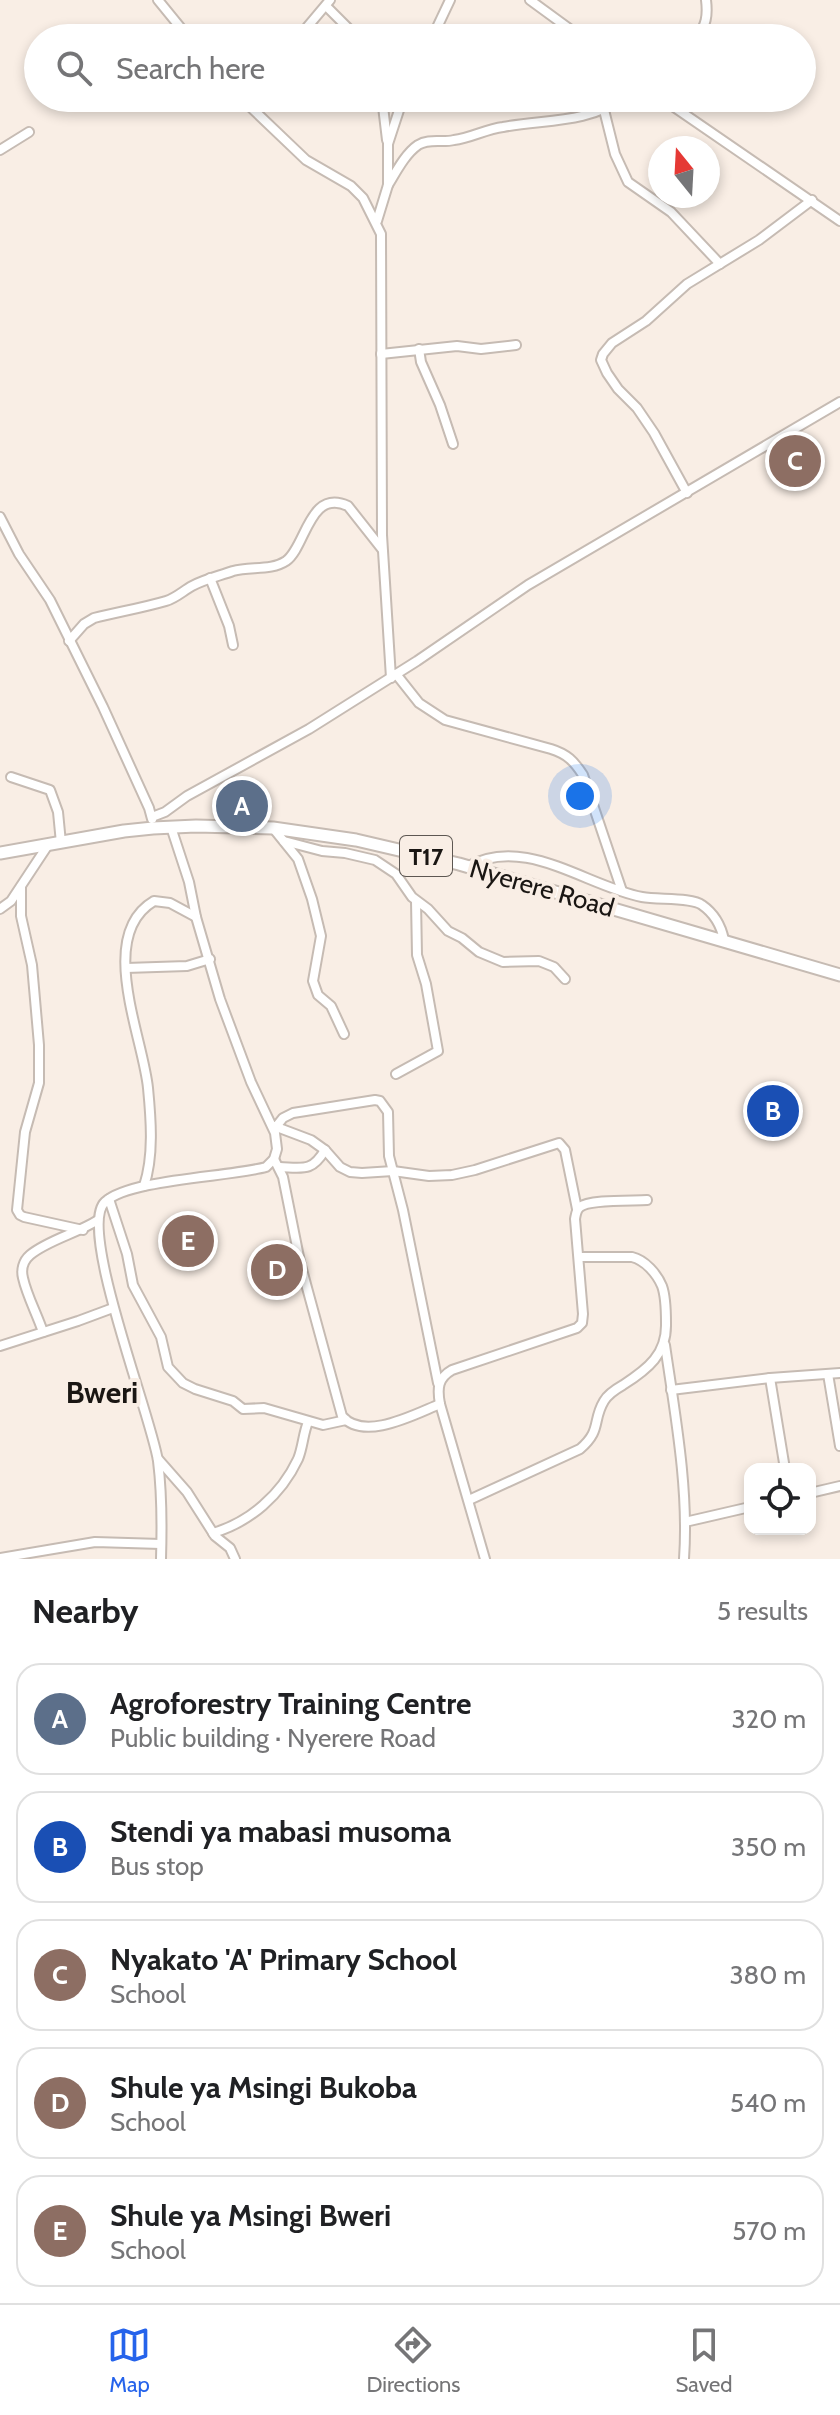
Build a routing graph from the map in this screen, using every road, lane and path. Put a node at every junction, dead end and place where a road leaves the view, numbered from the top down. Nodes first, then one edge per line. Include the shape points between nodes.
1 (158, 0) edge
2 (450, 0) edge
3 (530, 0) edge
4 (706, 0) edge
5 (328, 3) edge
6 (178, 24) edge
7 (310, 24) edge
8 (346, 24) edge
9 (439, 24) edge
10 (563, 24) edge
11 (706, 24) edge
12 (256, 112) edge
13 (384, 112) edge
14 (398, 112) edge
15 (599, 112) edge
16 (604, 112) edge
17 (682, 112) edge
18 (29, 132) dead end
19 (388, 144) junction
20 (0, 150) edge
21 (388, 185) junction
22 (812, 200) junction
23 (840, 221) edge
24 (377, 222) junction
25 (720, 264) junction
26 (516, 345) dead end
27 (419, 349) junction
28 (381, 354) junction
29 (840, 402) edge
30 (453, 444) dead end
31 (687, 493) junction
32 (0, 517) edge
33 (382, 549) junction
34 (210, 578) junction
35 (69, 641) junction
36 (233, 645) dead end
37 (393, 676) junction
38 (11, 777) dead end
39 (152, 823) junction
40 (171, 827) junction
41 (273, 828) junction
42 (284, 841) junction
43 (61, 843) junction
44 (48, 845) junction
45 (0, 853) edge
46 (467, 867) junction
47 (21, 887) junction
48 (622, 891) junction
49 (416, 901) junction
50 (0, 909) edge
51 (196, 917) junction
52 (724, 940) junction
53 (210, 959) junction
54 (126, 968) junction
55 (840, 975) edge
56 (565, 979) dead end
57 (344, 1034) dead end
58 (396, 1074) dead end
59 (272, 1124) junction
60 (325, 1150) junction
61 (277, 1163) junction
62 (393, 1171) junction
63 (144, 1186) junction
64 (109, 1199) junction
65 (647, 1200) dead end
66 (577, 1209) junction
67 (98, 1220) junction
68 (83, 1230) junction
69 (579, 1257) junction
70 (113, 1308) junction
71 (43, 1332) junction
72 (664, 1343) junction
73 (0, 1346) edge
74 (840, 1373) edge
75 (828, 1374) junction
76 (770, 1378) junction
77 (438, 1383) junction
78 (671, 1390) junction
79 (440, 1404) junction
80 (346, 1420) junction
81 (308, 1422) junction
82 (840, 1446) edge
83 (158, 1459) junction
84 (784, 1463) edge
85 (840, 1486) edge
86 (816, 1492) edge
87 (469, 1500) junction
88 (744, 1508) edge
89 (685, 1522) junction
90 (213, 1533) junction
91 (161, 1544) junction
92 (0, 1558) edge
93 (161, 1559) edge
94 (235, 1559) edge
95 (485, 1559) edge
96 (684, 1559) edge

1 - 6 street
2 - 9 street
3 - 10 street
4 - 11 street
5 - 7 street
5 - 8 street
12 - 24 street via 306,160 351,186
13 - 19 street
14 - 19 street
15 - 21 street via 424,142
16 - 25 street via 628,182 671,212
17 - 22 street
18 - 20 street
19 - 21 street
21 - 24 street
22 - 23 street
22 - 25 street
24 - 28 street via 382,252
25 - 31 street via 612,343 601,360 654,433
26 - 27 street
27 - 28 street
27 - 30 street
28 - 33 street
29 - 31 street
31 - 37 street via 528,585
32 - 35 street
33 - 34 street via 348,506 332,504 310,519 286,561
33 - 37 street
34 - 35 street via 165,601 94,618
34 - 36 street
35 - 39 street
37 - 39 street
37 - 48 street via 445,720 562,752 573,760 596,809
38 - 43 street via 50,790
39 - 40 main road, Nyerere Road / T17
39 - 43 main road, Nyerere Road / T17
40 - 41 main road, Nyerere Road / T17
40 - 51 street
41 - 42 street
41 - 46 main road, Nyerere Road / T17 via 356,840
42 - 49 street via 375,860 396,874
42 - 57 street via 298,859 320,926 315,988
43 - 44 main road, Nyerere Road / T17
44 - 45 main road, Nyerere Road / T17
44 - 47 street
46 - 48 street via 493,855 509,855 564,868
46 - 52 main road, Nyerere Road / T17
47 - 50 street
47 - 68 street via 39,1083 25,1132 17,1210 24,1217
48 - 52 street via 701,904 720,924
49 - 56 street via 479,952 509,963 539,961
49 - 58 street via 417,955 438,1051
51 - 53 street
51 - 54 street via 164,901 144,907 132,924
52 - 55 main road, Nyerere Road / T17
53 - 54 street via 187,966
53 - 59 street via 239,1051
54 - 63 street via 148,1086 150,1169
59 - 60 street
59 - 61 street
59 - 62 street via 293,1113 380,1101 389,1118
60 - 61 street via 311,1167
60 - 62 street via 350,1172
61 - 63 street
61 - 80 street
62 - 66 street via 452,1175 559,1143
62 - 77 street
63 - 64 street
64 - 67 street
64 - 81 street via 133,1285 161,1337 173,1375 243,1409 264,1408
65 - 66 street
66 - 69 street
67 - 68 street
67 - 70 street
68 - 71 street via 38,1250 24,1264 22,1274
69 - 72 street via 643,1261 661,1285
69 - 77 street via 583,1314 577,1328 452,1370
70 - 71 street
70 - 83 street
71 - 73 street
72 - 78 street
72 - 87 street via 651,1365 604,1400 592,1439 580,1449
74 - 75 street
75 - 76 street
75 - 82 street
76 - 78 street
76 - 84 street
77 - 79 street
78 - 89 street
79 - 80 street via 384,1426
79 - 87 street
80 - 81 street
81 - 90 street via 297,1461 267,1502 244,1521
83 - 90 street
83 - 91 street
85 - 86 street
87 - 95 street
88 - 89 street
89 - 96 street
90 - 94 street
91 - 92 street via 95,1542
91 - 93 street

